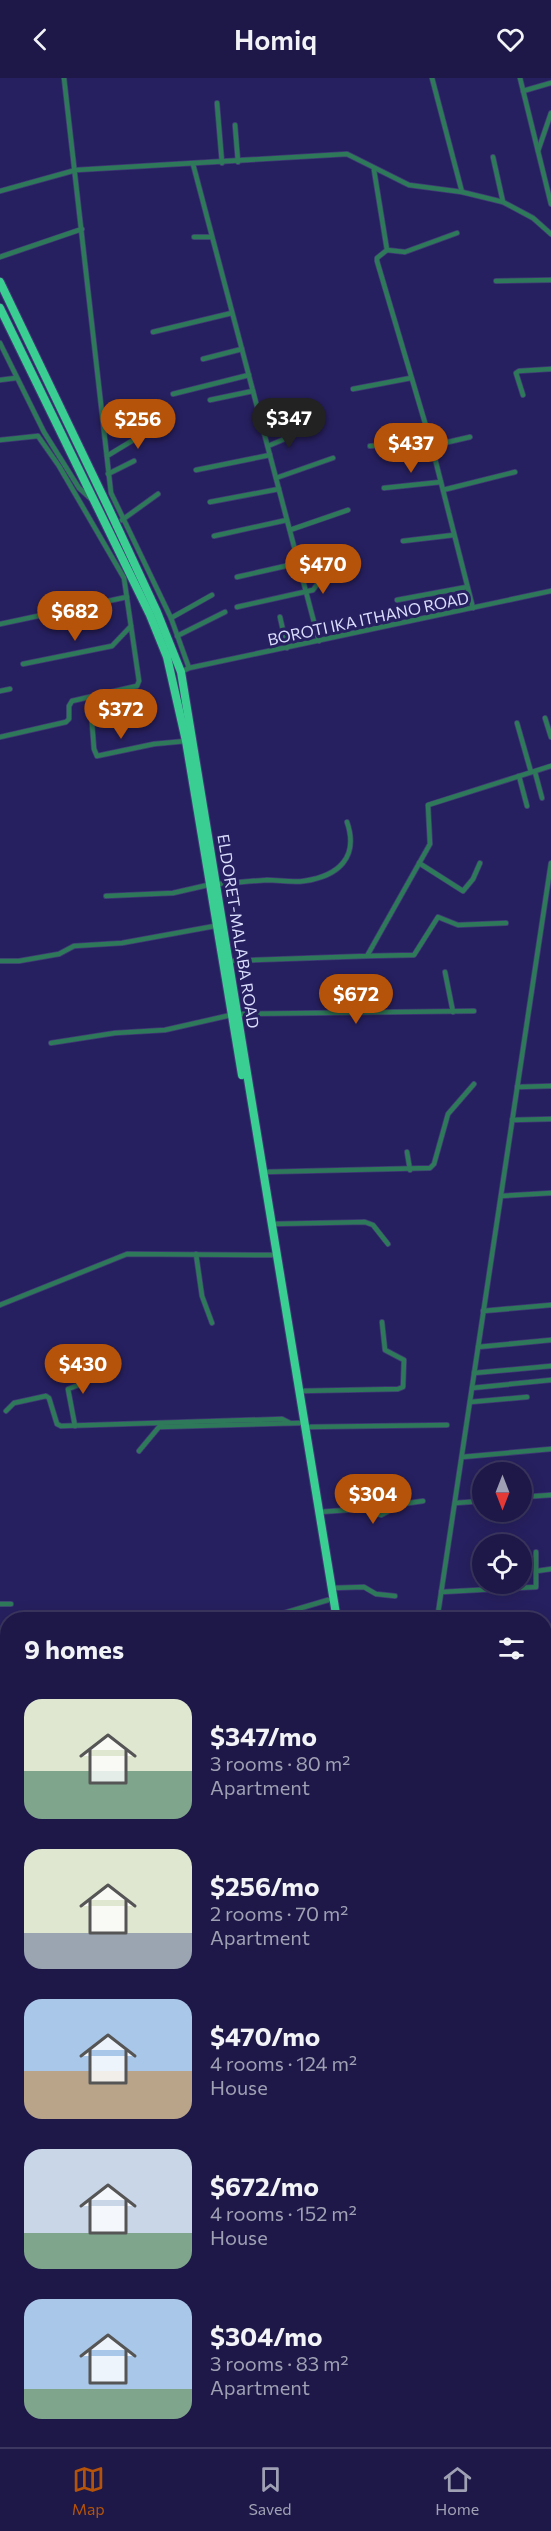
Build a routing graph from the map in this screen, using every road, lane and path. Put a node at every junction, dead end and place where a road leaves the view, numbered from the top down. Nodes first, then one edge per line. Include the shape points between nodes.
1 (64, 78) edge
2 (432, 78) edge
3 (520, 78) edge
4 (551, 83) edge
5 (523, 91) junction
6 (217, 103) dead end
7 (551, 113) edge
8 (235, 125) dead end
9 (538, 151) junction
10 (493, 157) dead end
11 (238, 162) junction
12 (222, 163) junction
13 (193, 164) junction
14 (374, 169) junction
15 (76, 170) junction
16 (0, 191) edge
17 (462, 192) junction
18 (503, 202) junction
19 (551, 204) edge
20 (82, 229) junction
21 (457, 233) dead end
22 (551, 234) edge
23 (194, 237) dead end
24 (212, 237) junction
25 (387, 250) junction
26 (0, 257) edge
27 (551, 280) edge
28 (496, 281) dead end
29 (0, 282) edge
30 (0, 308) edge
31 (232, 313) junction
32 (153, 332) dead end
33 (0, 343) edge
34 (242, 349) junction
35 (203, 359) dead end
36 (551, 369) edge
37 (249, 375) junction
38 (16, 378) junction
39 (411, 378) junction
40 (0, 380) edge
41 (353, 389) dead end
42 (253, 391) junction
43 (173, 394) dead end
44 (523, 395) dead end
45 (210, 400) dead end
46 (158, 425) dead end
47 (302, 432) dead end
48 (470, 437) dead end
49 (0, 440) edge
50 (431, 445) junction
51 (370, 446) dead end
52 (268, 447) junction
53 (270, 455) junction
54 (107, 456) junction
55 (333, 458) dead end
56 (134, 461) dead end
57 (196, 470) dead end
58 (515, 472) dead end
59 (108, 474) junction
60 (276, 478) junction
61 (441, 482) junction
62 (384, 488) dead end
63 (279, 489) junction
64 (443, 490) junction
65 (158, 495) dead end
66 (94, 501) junction
67 (210, 502) dead end
68 (348, 510) dead end
69 (122, 520) junction
70 (287, 520) junction
71 (290, 530) junction
72 (454, 535) junction
73 (214, 536) dead end
74 (403, 541) dead end
75 (343, 556) dead end
76 (299, 563) junction
77 (301, 570) junction
78 (328, 574) dead end
79 (237, 577) dead end
80 (467, 587) junction
81 (551, 591) edge
82 (306, 592) junction
83 (212, 595) dead end
84 (127, 597) junction
85 (397, 600) dead end
86 (237, 607) dead end
87 (473, 608) junction
88 (225, 612) dead end
89 (280, 617) dead end
90 (171, 618) junction
91 (0, 624) edge
92 (131, 626) junction
93 (177, 636) junction
94 (319, 641) junction
95 (287, 648) junction
96 (23, 664) dead end
97 (189, 668) junction
98 (181, 672) junction
99 (10, 689) dead end
100 (0, 691) edge
101 (90, 697) junction
102 (545, 718) dead end
103 (517, 723) dead end
104 (0, 737) edge
105 (551, 737) edge
106 (186, 741) junction
107 (551, 766) edge
108 (533, 772) junction
109 (519, 776) junction
110 (542, 798) dead end
111 (527, 807) dead end
112 (347, 822) dead end
113 (551, 862) edge
114 (418, 863) junction
115 (480, 863) dead end
116 (212, 884) junction
117 (106, 896) dead end
118 (506, 923) dead end
119 (215, 926) junction
120 (367, 956) junction
121 (0, 961) edge
122 (229, 961) junction
123 (445, 972) dead end
124 (474, 1011) dead end
125 (453, 1012) junction
126 (234, 1015) junction
127 (51, 1043) dead end
128 (474, 1084) dead end
129 (551, 1086) edge
130 (517, 1087) junction
131 (551, 1119) edge
132 (512, 1120) junction
133 (407, 1152) dead end
134 (410, 1170) junction
135 (264, 1172) junction
136 (551, 1193) edge
137 (501, 1196) junction
138 (272, 1224) junction
139 (388, 1244) dead end
140 (196, 1254) junction
141 (272, 1255) junction
142 (0, 1305) edge
143 (551, 1305) edge
144 (483, 1311) junction
145 (382, 1322) dead end
146 (212, 1323) dead end
147 (551, 1340) edge
148 (478, 1347) junction
149 (551, 1366) edge
150 (474, 1373) junction
151 (83, 1374) dead end
152 (551, 1380) edge
153 (472, 1388) junction
154 (300, 1391) junction
155 (527, 1397) dead end
156 (470, 1402) junction
157 (6, 1412) dead end
158 (298, 1425) junction
159 (447, 1425) dead end
160 (75, 1426) junction
161 (551, 1449) edge
162 (139, 1451) dead end
163 (462, 1457) junction
164 (551, 1495) edge
165 (532, 1496) edge
166 (423, 1501) dead end
167 (472, 1502) edge
168 (454, 1503) junction
169 (320, 1512) junction
170 (536, 1552) dead end
171 (551, 1569) edge
172 (537, 1571) junction
173 (332, 1588) junction
174 (441, 1592) junction
175 (394, 1596) dead end
176 (328, 1600) junction
177 (0, 1604) edge
178 (11, 1604) dead end
179 (288, 1612) edge
180 (330, 1612) edge
181 (336, 1612) edge
182 (438, 1612) edge

1 - 15 street
2 - 17 street
3 - 5 street
4 - 5 street
5 - 9 street
6 - 12 street
7 - 9 street
8 - 11 street
9 - 19 street
10 - 18 street
11 - 12 street
11 - 14 street via 347,154
12 - 13 street
13 - 15 street
13 - 24 street
14 - 17 street via 409,185
14 - 25 street
15 - 16 street
15 - 20 street
17 - 18 street
18 - 22 street via 533,218
20 - 26 street
20 - 54 street
21 - 25 street via 405,252
23 - 24 street
24 - 31 street
25 - 39 street via 377,261
27 - 28 street
29 - 98 highway, ELDORET-MALABA ROAD via 157,612
30 - 66 highway, ELDORET-MALABA ROAD
31 - 32 street
31 - 34 street
33 - 38 street
34 - 35 street
34 - 37 street
36 - 44 street via 516,373
37 - 42 street
37 - 43 street
38 - 40 street
38 - 66 street via 79,488
39 - 41 street
39 - 50 street
42 - 45 street
42 - 52 street
46 - 54 street
47 - 52 street
48 - 50 street
49 - 84 street via 38,436 101,536 124,579
50 - 51 street
50 - 61 street
52 - 53 street
53 - 57 street
53 - 60 street
54 - 59 street
55 - 60 street
56 - 59 street
58 - 64 street
59 - 69 street
60 - 63 street
61 - 62 street
61 - 64 street
63 - 67 street
63 - 70 street
64 - 72 street
65 - 69 street
66 - 106 highway, ELDORET-MALABA ROAD via 159,636
68 - 71 street
69 - 90 street
70 - 71 street
70 - 73 street
71 - 76 street
72 - 74 street
72 - 80 street
75 - 77 street
76 - 77 street
76 - 79 street
77 - 82 street
78 - 82 street
80 - 85 street
80 - 87 street
81 - 87 street, BOROTI IKA ITHANO ROAD
82 - 86 street
82 - 94 street
83 - 90 street
84 - 91 street
84 - 92 street
87 - 94 street, BOROTI IKA ITHANO ROAD
88 - 93 street
89 - 95 street
90 - 93 street
92 - 96 street via 112,646
92 - 101 street via 139,685
93 - 97 street
94 - 95 street, BOROTI IKA ITHANO ROAD
95 - 97 street, BOROTI IKA ITHANO ROAD
97 - 98 street, BOROTI IKA ITHANO ROAD
98 - 116 highway, ELDORET-MALABA ROAD
99 - 100 street
101 - 104 street via 71,702 66,722
101 - 106 street via 97,756
102 - 105 street
103 - 108 street
106 - 116 highway, ELDORET-MALABA ROAD
107 - 108 street
108 - 109 street
108 - 110 street
109 - 111 street
109 - 114 street via 428,805 430,842
112 - 116 street via 351,851 336,869 303,881
113 - 130 street
114 - 115 street via 463,891
114 - 120 street
116 - 117 street via 173,893
116 - 119 highway, ELDORET-MALABA ROAD
116 - 122 highway, ELDORET-MALABA ROAD
118 - 120 street via 458,926 440,916 414,955
119 - 121 street via 118,944 74,946 59,954 17,962
119 - 126 highway, ELDORET-MALABA ROAD
120 - 122 street
122 - 126 highway, ELDORET-MALABA ROAD
123 - 125 street
124 - 125 street
125 - 126 street
126 - 127 street via 165,1030
126 - 135 highway, ELDORET-MALABA ROAD
126 - 141 highway, ELDORET-MALABA ROAD
128 - 134 street via 448,1114 432,1167
129 - 130 street
130 - 132 street
131 - 132 street
132 - 137 street
133 - 134 street
134 - 135 street
135 - 138 highway, ELDORET-MALABA ROAD
136 - 137 street
137 - 144 street
138 - 139 street via 365,1222
138 - 154 highway, ELDORET-MALABA ROAD
140 - 141 street
140 - 142 street via 123,1255
140 - 146 street via 202,1296
141 - 158 highway, ELDORET-MALABA ROAD
143 - 144 street
144 - 148 street
145 - 154 street via 385,1350 404,1360 403,1387
147 - 148 street
148 - 150 street
149 - 150 street
150 - 153 street
151 - 160 street via 84,1383 68,1389
152 - 153 street
153 - 156 street
154 - 158 highway, ELDORET-MALABA ROAD
155 - 156 street
156 - 163 street
157 - 160 street via 14,1403 47,1396 58,1425
158 - 159 street
158 - 160 street via 282,1419
158 - 162 street via 159,1427
158 - 169 highway, ELDORET-MALABA ROAD
158 - 176 highway, ELDORET-MALABA ROAD
161 - 163 street
163 - 168 street
164 - 165 street
166 - 169 street via 402,1504 381,1515 362,1509
167 - 168 street
168 - 174 street
169 - 173 highway, ELDORET-MALABA ROAD
170 - 172 street
171 - 172 street
172 - 174 street via 536,1587
173 - 175 street via 364,1587 376,1594
173 - 181 highway, ELDORET-MALABA ROAD
174 - 182 street
176 - 179 street
176 - 180 highway, ELDORET-MALABA ROAD
177 - 178 street

